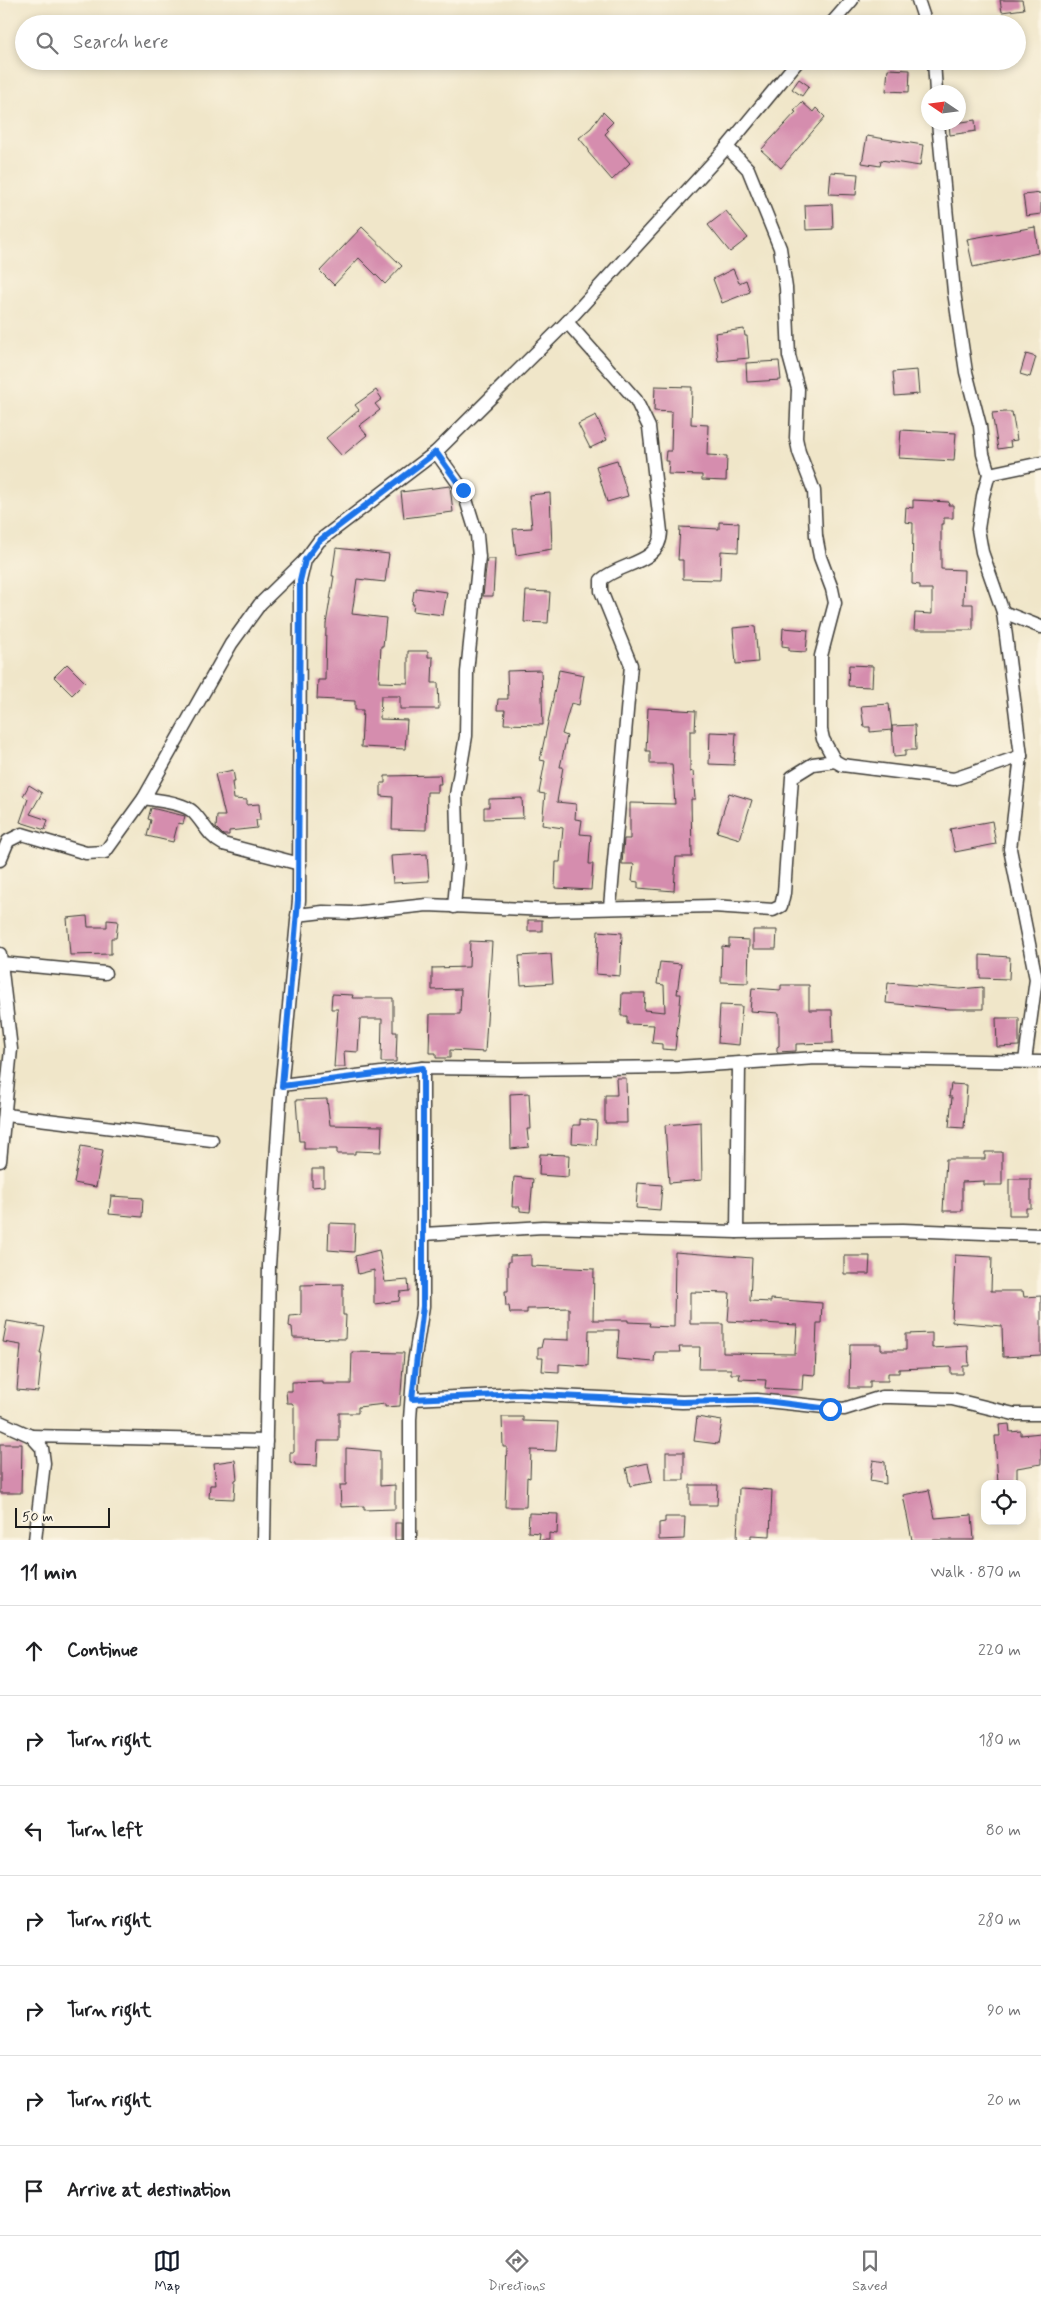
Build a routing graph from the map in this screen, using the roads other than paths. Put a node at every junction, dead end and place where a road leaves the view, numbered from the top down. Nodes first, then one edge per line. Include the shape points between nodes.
1 (852, 0) edge
2 (918, 0) edge
3 (839, 15) edge
4 (923, 15) edge
5 (791, 70) edge
6 (935, 70) edge
7 (936, 85) edge
8 (939, 130) edge
9 (727, 147) junction
10 (567, 322) junction
11 (436, 452) junction
12 (1041, 463) edge
13 (989, 474) junction
14 (305, 560) junction
15 (1004, 612) junction
16 (1041, 627) edge
17 (1021, 756) junction
18 (836, 761) junction
19 (144, 798) junction
20 (0, 860) edge
21 (300, 864) junction
22 (454, 907) junction
23 (610, 907) junction
24 (297, 915) junction
25 (0, 959) edge
26 (106, 973) dead end
27 (1025, 1061) junction
28 (1041, 1062) edge
29 (739, 1065) junction
30 (423, 1068) junction
31 (282, 1086) junction
32 (6, 1115) junction
33 (212, 1140) dead end
34 (0, 1162) edge
35 (737, 1232) junction
36 (424, 1234) junction
37 (1041, 1235) edge
38 (412, 1399) junction
39 (1041, 1414) edge
40 (0, 1422) edge
41 (31, 1436) junction
42 (266, 1441) junction
43 (36, 1540) edge
44 (264, 1540) edge
45 (410, 1540) edge

1 - 3 street
2 - 4 street
5 - 9 street
6 - 7 street
8 - 13 street via 954,292 966,372
9 - 10 street
9 - 18 street via 748,169 780,248 786,288 789,356 798,389 796,438 814,492 816,536 835,603 821,656 820,673 823,739
10 - 11 street
10 - 23 street via 636,400 649,427 662,532 654,553 609,573 601,580 601,591 631,665
11 - 14 street via 319,541
11 - 22 street via 463,490 477,535 479,557 467,672 466,736 456,795 458,861
12 - 13 street
13 - 15 street via 978,529 982,552
14 - 19 street via 260,604 231,644
14 - 21 street via 300,581
15 - 16 street
15 - 17 street
17 - 18 street via 954,779 842,765
17 - 27 street via 1010,849 1036,979
18 - 23 street via 813,764 792,777 781,906 773,910 713,906
19 - 20 street via 105,852 86,853 22,834 8,841
19 - 21 street via 182,806 192,812 213,839 222,844
21 - 24 street
22 - 23 street via 548,910
22 - 24 street via 427,905
24 - 31 street
25 - 26 street
25 - 32 street via 11,1049
27 - 28 street
27 - 29 street via 816,1058
29 - 30 street
29 - 35 street
30 - 31 street
30 - 36 street
31 - 42 street via 269,1266
32 - 33 street
32 - 34 street
35 - 36 street via 543,1227
35 - 37 street via 903,1230
36 - 38 street via 423,1306
38 - 39 street via 519,1394 682,1402 757,1400 844,1409 882,1396 952,1399 1014,1414
38 - 45 street
40 - 41 street
41 - 42 street
41 - 43 street via 42,1448 44,1463
42 - 44 street

